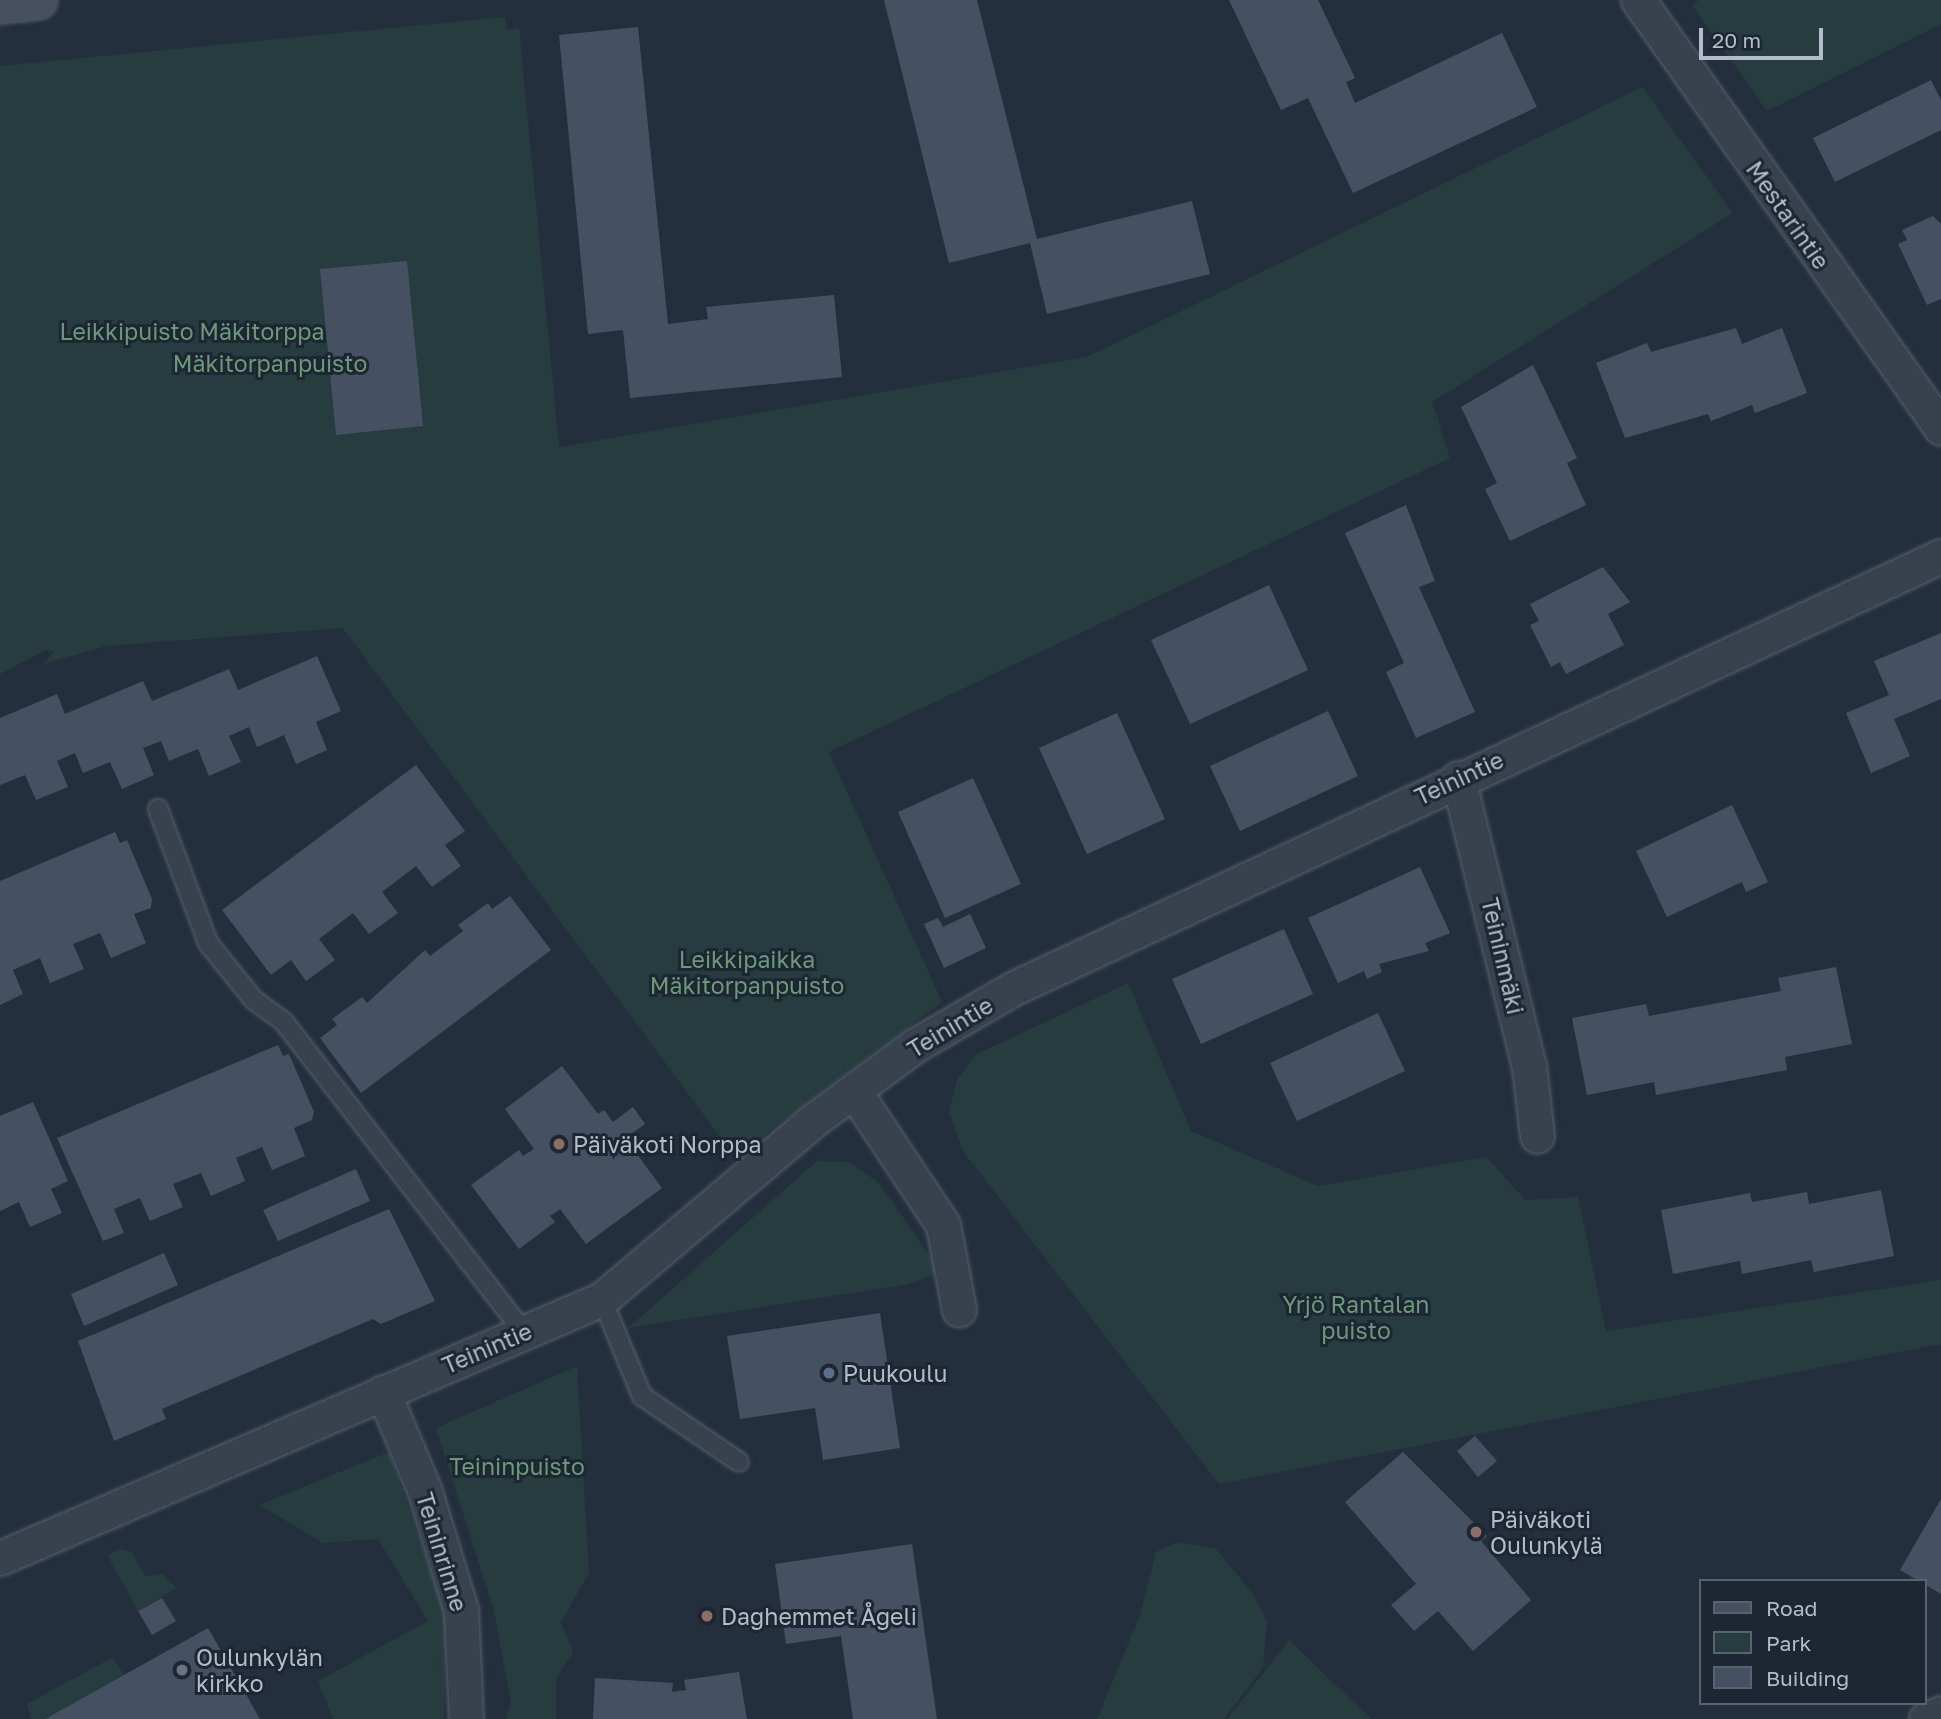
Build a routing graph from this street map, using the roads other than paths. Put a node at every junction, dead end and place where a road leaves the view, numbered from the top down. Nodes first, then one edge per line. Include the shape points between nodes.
1 (38, 0) edge
2 (1638, 0) edge
3 (0, 4) edge
4 (1941, 428) edge
5 (1941, 556) edge
6 (1458, 778) junction
7 (158, 809) dead end
8 (854, 1091) junction
9 (1537, 1136) dead end
10 (602, 1299) junction
11 (959, 1310) dead end
12 (524, 1333) junction
13 (383, 1392) junction
14 (739, 1462) dead end
15 (0, 1558) edge
16 (1941, 1713) edge
17 (466, 1719) edge
18 (1926, 1719) edge

1 - 3 street
2 - 4 street, Mestarintie
5 - 6 street, Teinintie
6 - 8 street, Teinintie via 1014,988 914,1046
6 - 9 street, Teininmäki via 1529,1066
7 - 12 lane via 208,943 254,1000 284,1022
8 - 10 street, Teinintie
8 - 11 street via 943,1225
10 - 12 street, Teinintie
10 - 14 lane via 642,1396
12 - 13 street, Teinintie
13 - 15 street, Teinintie
13 - 17 street, Teininrinne via 424,1489 461,1611
16 - 18 street

